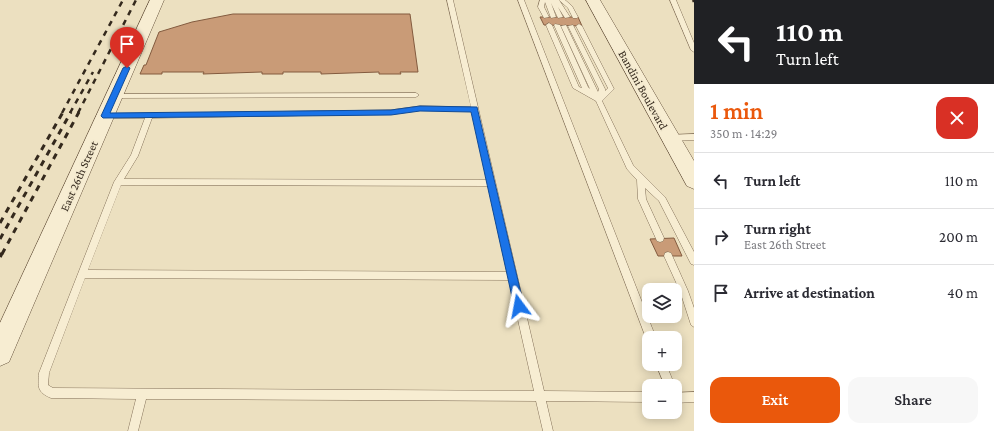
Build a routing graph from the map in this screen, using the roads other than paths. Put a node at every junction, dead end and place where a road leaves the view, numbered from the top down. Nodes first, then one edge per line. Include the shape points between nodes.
1 (157, 0) edge
2 (450, 0) edge
3 (521, 0) edge
4 (542, 0) edge
5 (547, 0) edge
6 (552, 0) edge
7 (557, 0) edge
8 (562, 0) edge
9 (593, 0) edge
10 (673, 0) edge
11 (546, 17) dead end
12 (553, 17) dead end
13 (560, 17) dead end
14 (567, 17) dead end
15 (575, 17) dead end
16 (549, 25) dead end
17 (557, 25) dead end
18 (564, 26) dead end
19 (571, 26) dead end
20 (579, 26) dead end
21 (694, 50) edge
22 (416, 95) dead end
23 (114, 96) junction
24 (599, 100) junction
25 (474, 109) junction
26 (150, 115) junction
27 (105, 116) junction
28 (694, 137) edge
29 (670, 138) junction
30 (640, 179) junction
31 (694, 180) edge
32 (118, 182) junction
33 (491, 183) junction
34 (660, 238) dead end
35 (668, 256) dead end
36 (694, 261) edge
37 (83, 274) junction
38 (512, 276) junction
39 (694, 322) edge
40 (648, 331) edge
41 (0, 352) edge
42 (142, 394) junction
43 (540, 396) junction
44 (642, 397) edge
45 (694, 397) edge
46 (682, 398) edge
47 (133, 431) edge
48 (548, 431) edge

1 - 23 street, East 26th Street
2 - 25 lane
3 - 40 lane
4 - 11 lane via 541,7
5 - 12 lane
6 - 13 lane
7 - 14 lane
8 - 15 lane via 570,7
9 - 29 street, Bandini Boulevard
10 - 21 lane
16 - 24 lane via 576,88
17 - 24 lane via 585,88
18 - 24 lane
19 - 24 lane via 602,89
20 - 24 lane via 611,89
22 - 23 lane
23 - 27 street, East 26th Street
24 - 30 lane via 630,166
25 - 26 lane
25 - 33 lane
26 - 27 lane
26 - 32 lane via 134,156
27 - 41 street, East 26th Street
28 - 29 lane
29 - 31 street, Bandini Boulevard
30 - 34 lane via 642,199
30 - 36 lane via 662,199
32 - 33 lane
32 - 37 lane
33 - 38 lane
35 - 39 lane via 684,291
37 - 38 lane
37 - 42 lane via 44,373 43,387 51,393
38 - 43 lane
42 - 43 lane
42 - 47 lane
43 - 44 lane
43 - 48 lane
45 - 46 lane

